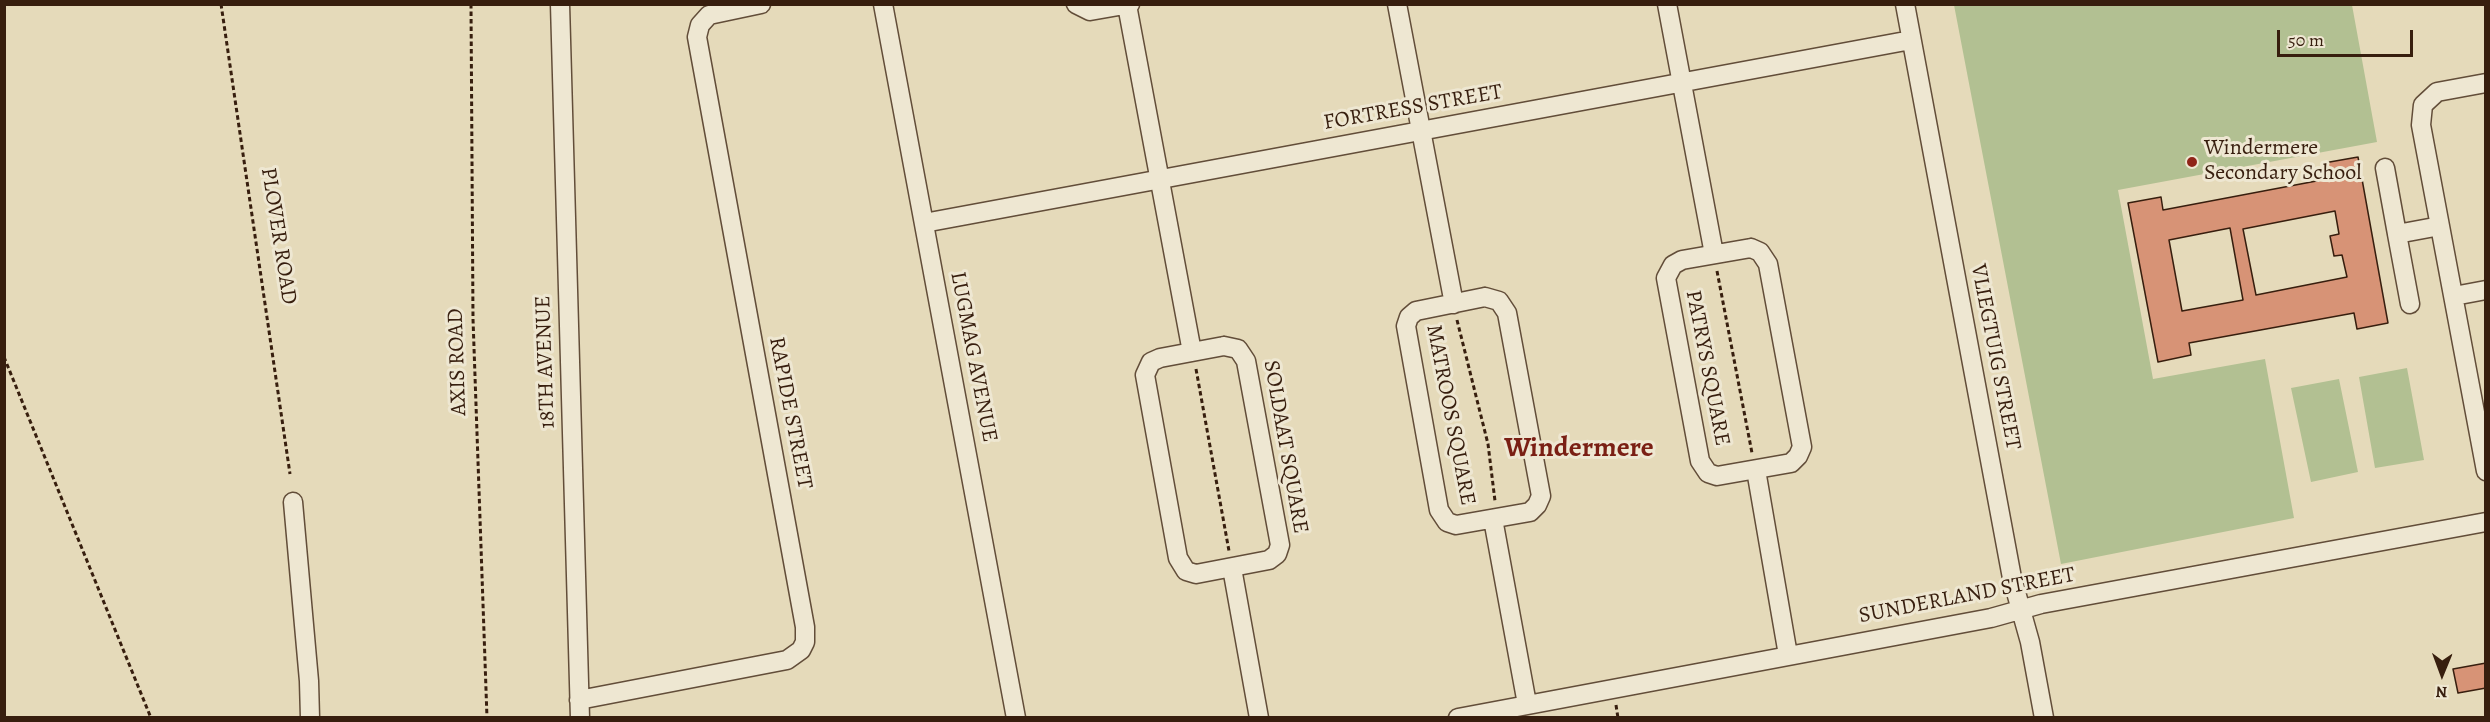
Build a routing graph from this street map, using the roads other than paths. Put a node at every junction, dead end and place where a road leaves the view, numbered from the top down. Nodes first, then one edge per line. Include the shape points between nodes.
1 (560, 4) edge
2 (761, 4) edge
3 (883, 4) edge
4 (1077, 4) edge
5 (1397, 4) edge
6 (1667, 4) edge
7 (1905, 4) edge
8 (1129, 5) edge
9 (1911, 40) junction
10 (1682, 83) junction
11 (2486, 83) edge
12 (1421, 131) junction
13 (2385, 168) dead end
14 (1160, 179) junction
15 (924, 224) junction
16 (2440, 226) junction
17 (2397, 234) junction
18 (1714, 254) junction
19 (2486, 290) edge
20 (2454, 296) junction
21 (1454, 303) junction
22 (2410, 304) dead end
23 (1192, 352) junction
24 (1756, 470) junction
25 (2486, 471) edge
26 (293, 502) dead end
27 (1494, 519) junction
28 (2486, 522) edge
29 (1232, 568) junction
30 (2021, 610) junction
31 (1788, 655) junction
32 (1527, 704) junction
33 (579, 709) edge
34 (310, 717) edge
35 (1016, 717) edge
36 (1259, 717) edge
37 (1458, 717) edge
38 (2044, 717) edge

1 - 33 street, 18TH AVENUE
2 - 33 street, RAPIDE STREET via 709,15 700,25 697,37 805,642 787,660
3 - 15 street, LUGMAG AVENUE
4 - 8 street via 1090,11
5 - 12 street, MATROOS SQUARE
6 - 10 street
7 - 9 street, VLIEGTUIG STREET
8 - 14 street
9 - 10 street, FORTRESS STREET
9 - 30 street, VLIEGTUIG STREET
10 - 12 street, FORTRESS STREET
10 - 18 street
11 - 16 street via 2437,92 2423,105 2421,125
12 - 14 street, FORTRESS STREET
12 - 21 street, MATROOS SQUARE
13 - 17 street
14 - 15 street, FORTRESS STREET
14 - 23 street
15 - 35 street, LUGMAG AVENUE
16 - 17 street
16 - 20 street
17 - 22 street
18 - 24 street, PATRYS SQUARE via 1751,248 1760,252 1768,264 1802,447 1791,463
18 - 24 street, PATRYS SQUARE via 1677,262 1666,278 1700,461 1708,473 1717,476
19 - 20 street
20 - 25 street
21 - 27 street, MATROOS SQUARE via 1490,297 1503,304 1524,402 1540,501 1530,512
21 - 27 street, MATROOS SQUARE via 1416,311 1406,327 1439,510 1447,522 1461,525
23 - 29 street, SOLDAAT SQUARE via 1160,358 1148,366 1145,375 1149,403 1180,563 1186,571 1196,574
23 - 29 street, SOLDAAT SQUARE via 1229,346 1245,357 1280,540 1279,549 1269,560
24 - 31 street
26 - 34 street
27 - 32 street, MATROOS SQUARE
28 - 30 street, SUNDERLAND STREET
29 - 36 street
30 - 31 street, SUNDERLAND STREET
30 - 38 street, VLIEGTUIG STREET
31 - 32 street, SUNDERLAND STREET
32 - 37 street, SUNDERLAND STREET

